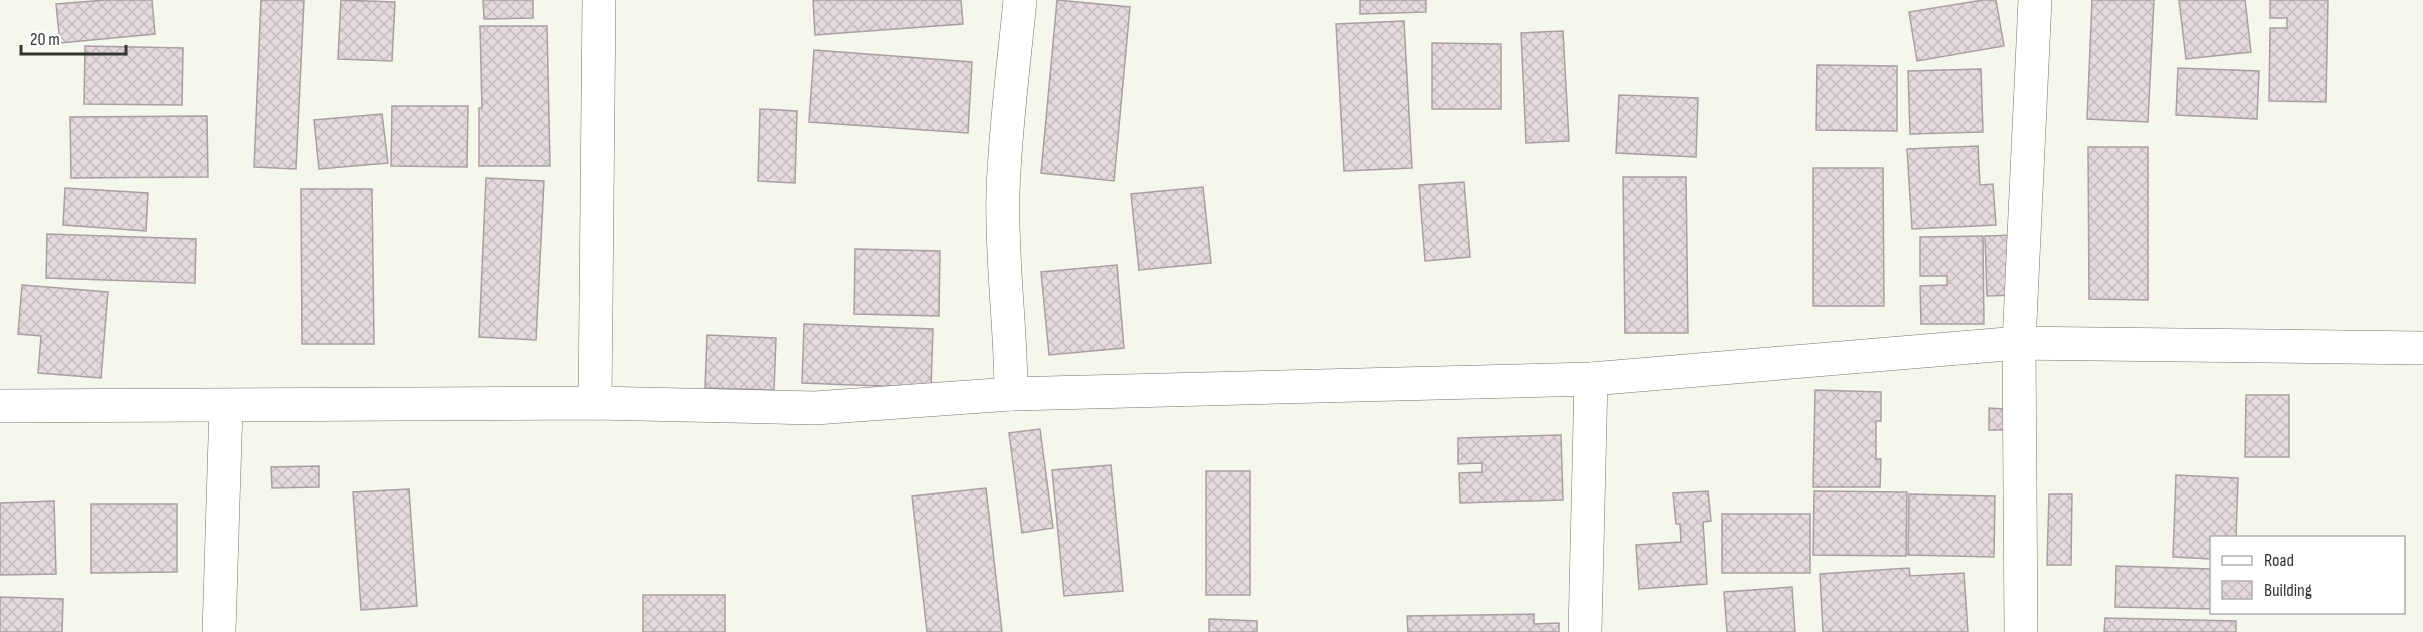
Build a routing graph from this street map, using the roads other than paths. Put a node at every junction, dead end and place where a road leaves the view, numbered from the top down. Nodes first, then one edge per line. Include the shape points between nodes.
1 (599, 0) edge
2 (1020, 0) edge
3 (2035, 0) edge
4 (2019, 343) junction
5 (2423, 348) edge
6 (1591, 380) junction
7 (1011, 394) junction
8 (596, 403) junction
9 (0, 406) edge
10 (226, 406) junction
11 (219, 632) edge
12 (1585, 632) edge
13 (2021, 632) edge

1 - 8 street
2 - 7 street via 1003,191
3 - 4 street
4 - 5 street
4 - 6 street
4 - 13 street
6 - 7 street
6 - 12 street
7 - 8 street via 815,408
8 - 10 street
9 - 10 street
10 - 11 street

